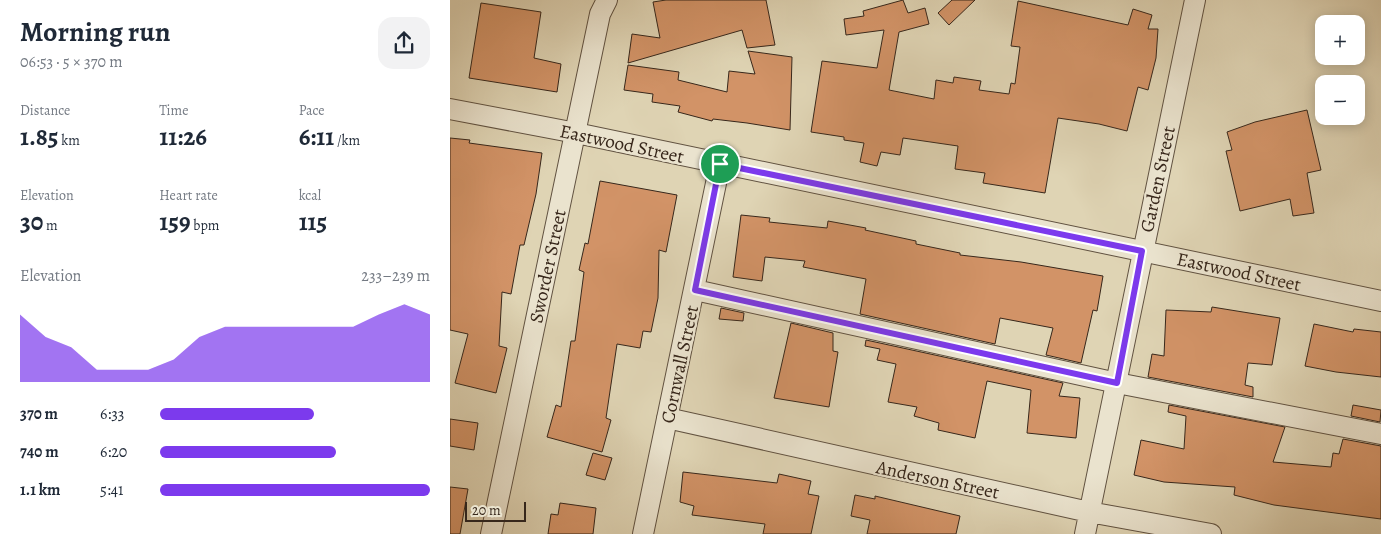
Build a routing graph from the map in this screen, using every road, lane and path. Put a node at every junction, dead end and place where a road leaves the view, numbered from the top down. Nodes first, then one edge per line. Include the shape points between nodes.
1 (607, 0) edge
2 (1195, 0) edge
3 (450, 109) edge
4 (576, 133) junction
5 (720, 164) junction
6 (1142, 251) junction
7 (695, 290) junction
8 (1381, 301) edge
9 (1117, 383) junction
10 (667, 418) junction
11 (1381, 434) edge
12 (1089, 512) junction
13 (491, 534) edge
14 (643, 534) edge
15 (1085, 534) edge
16 (1211, 534) edge

1 - 4 street, Sworder Street via 600,14
2 - 6 street, Garden Street
3 - 4 street, Eastwood Street
4 - 5 street, Eastwood Street
4 - 13 street, Sworder Street
5 - 6 street, Eastwood Street
5 - 7 street, Cornwall Street
6 - 8 street, Eastwood Street
6 - 9 street, Garden Street
7 - 9 street
7 - 10 street, Cornwall Street
9 - 11 street
9 - 12 street, Garden Street
10 - 12 street, Anderson Street
10 - 14 street, Cornwall Street
12 - 15 street, Garden Street
12 - 16 street, Anderson Street

